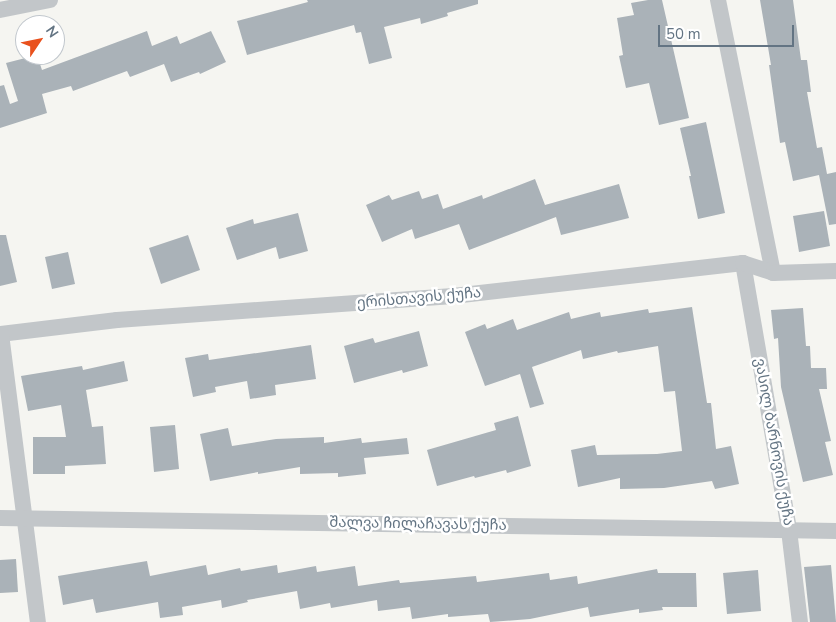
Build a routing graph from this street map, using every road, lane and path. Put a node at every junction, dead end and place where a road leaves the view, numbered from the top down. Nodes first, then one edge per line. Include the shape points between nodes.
1 (50, 0) edge
2 (718, 0) edge
3 (0, 10) edge
4 (744, 263) junction
5 (836, 271) edge
6 (773, 273) junction
7 (1, 334) edge
8 (0, 518) edge
9 (24, 518) junction
10 (789, 530) junction
11 (836, 530) edge
12 (38, 622) edge
13 (800, 622) edge

1 - 3 street
2 - 6 street
4 - 6 street, ერისთავის ქუჩა
4 - 7 street, ერისთავის ქუჩა via 453,296 117,320
4 - 10 street, ვასილ ბარნოვის ქუჩა
5 - 6 street, ერისთავის ქუჩა
7 - 9 street
8 - 9 street, შალვა ჩილაჩავას ქუჩა
9 - 10 street, შალვა ჩილაჩავას ქუჩა
9 - 12 street
10 - 11 street, შალვა ჩილაჩავას ქუჩა
10 - 13 street, ვასილ ბარნოვის ქუჩა

